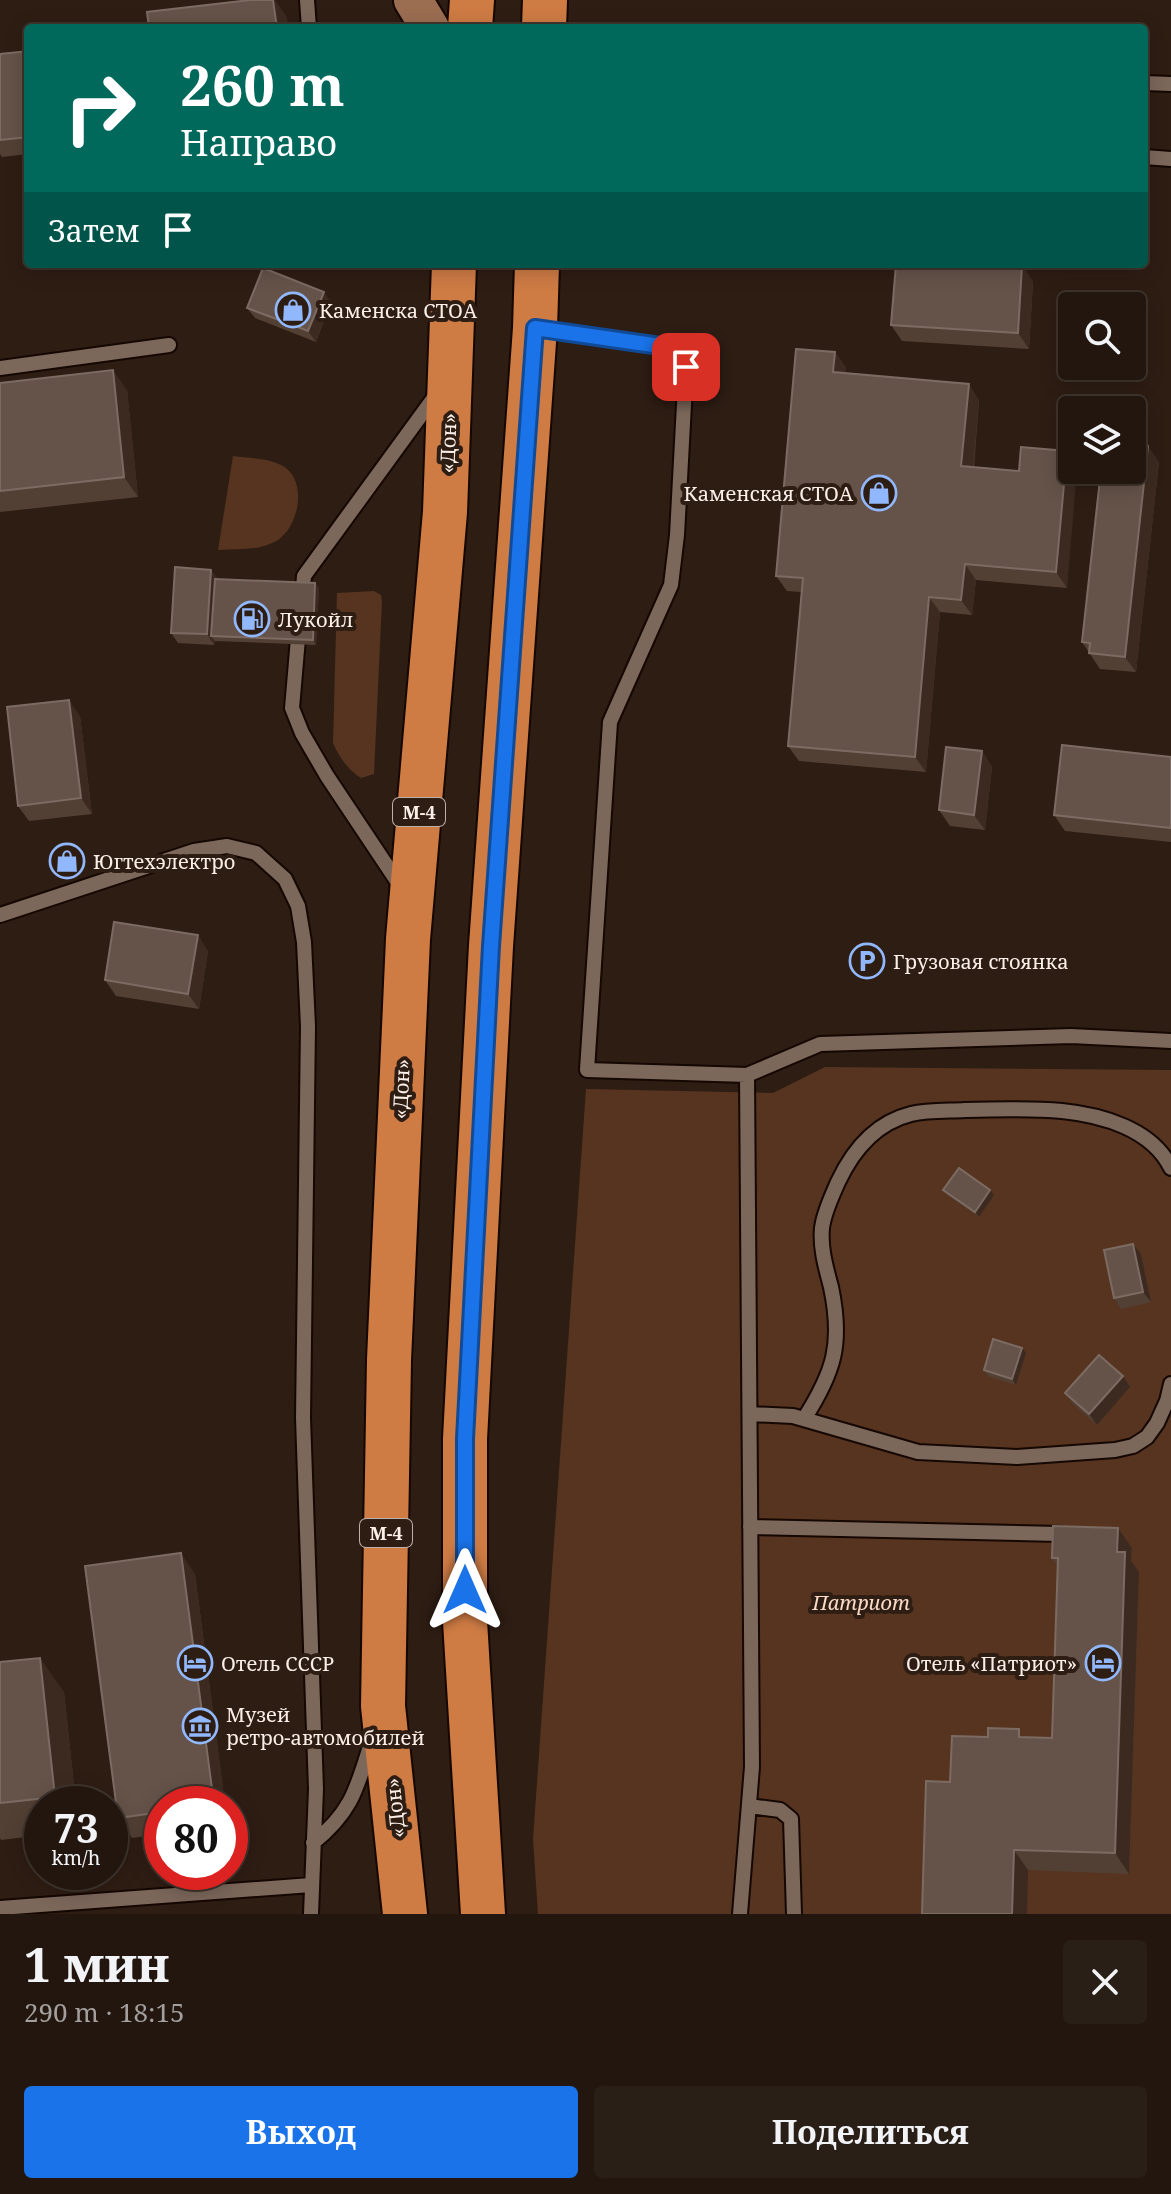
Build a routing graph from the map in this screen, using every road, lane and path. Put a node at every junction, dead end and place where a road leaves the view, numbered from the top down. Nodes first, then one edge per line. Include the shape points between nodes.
1 (307, 0) edge
2 (413, 0) edge
3 (472, 0) edge
4 (545, 0) edge
5 (309, 24) edge
6 (428, 24) edge
7 (470, 24) edge
8 (544, 24) edge
9 (1148, 83) edge
10 (1171, 84) edge
11 (1148, 157) edge
12 (1171, 159) edge
13 (454, 268) edge
14 (537, 268) edge
15 (535, 328) junction
16 (169, 345) dead end
17 (0, 368) edge
18 (450, 375) junction
19 (411, 903) junction
20 (0, 915) edge
21 (1171, 1041) edge
22 (747, 1075) junction
23 (1171, 1168) edge
24 (1171, 1384) edge
25 (750, 1414) junction
26 (804, 1419) junction
27 (750, 1527) junction
28 (1060, 1534) edge
29 (383, 1706) junction
30 (749, 1806) junction
31 (313, 1843) junction
32 (311, 1885) junction
33 (9, 1909) edge
34 (311, 1914) edge
35 (374, 1914) edge
36 (405, 1914) edge
37 (483, 1914) edge
38 (740, 1914) edge
39 (794, 1914) edge

1 - 5 lane
2 - 6 main road
3 - 7 highway
4 - 8 highway
9 - 10 lane
11 - 12 lane
13 - 18 highway, «Дон» / М-4
14 - 15 highway
15 - 22 lane via 674,348 686,367 671,585 610,722 587,1070
15 - 37 highway via 491,946 465,1439 465,1621
16 - 17 lane
18 - 19 highway, «Дон» / М-4 via 445,512
18 - 19 lane via 304,576 292,708 327,776
19 - 29 highway, «Дон» / М-4 via 389,1360
20 - 31 lane via 194,851 227,846 256,853 285,879 298,906 308,1026 303,1418 316,1789
21 - 22 lane via 1071,1036 820,1044
22 - 25 lane
23 - 26 lane via 1148,1141 1090,1115 1000,1109 912,1113 885,1124 852,1155 822,1227 836,1352
24 - 26 lane via 1147,1437 1115,1450 1017,1457 918,1452
25 - 26 lane
25 - 27 lane
27 - 28 lane
27 - 30 lane
29 - 31 lane via 354,1795
29 - 35 highway via 376,1751
29 - 36 highway, «Дон» / М-4
30 - 38 lane
30 - 39 lane via 780,1810 791,1819
31 - 32 lane
32 - 33 lane
32 - 34 lane

